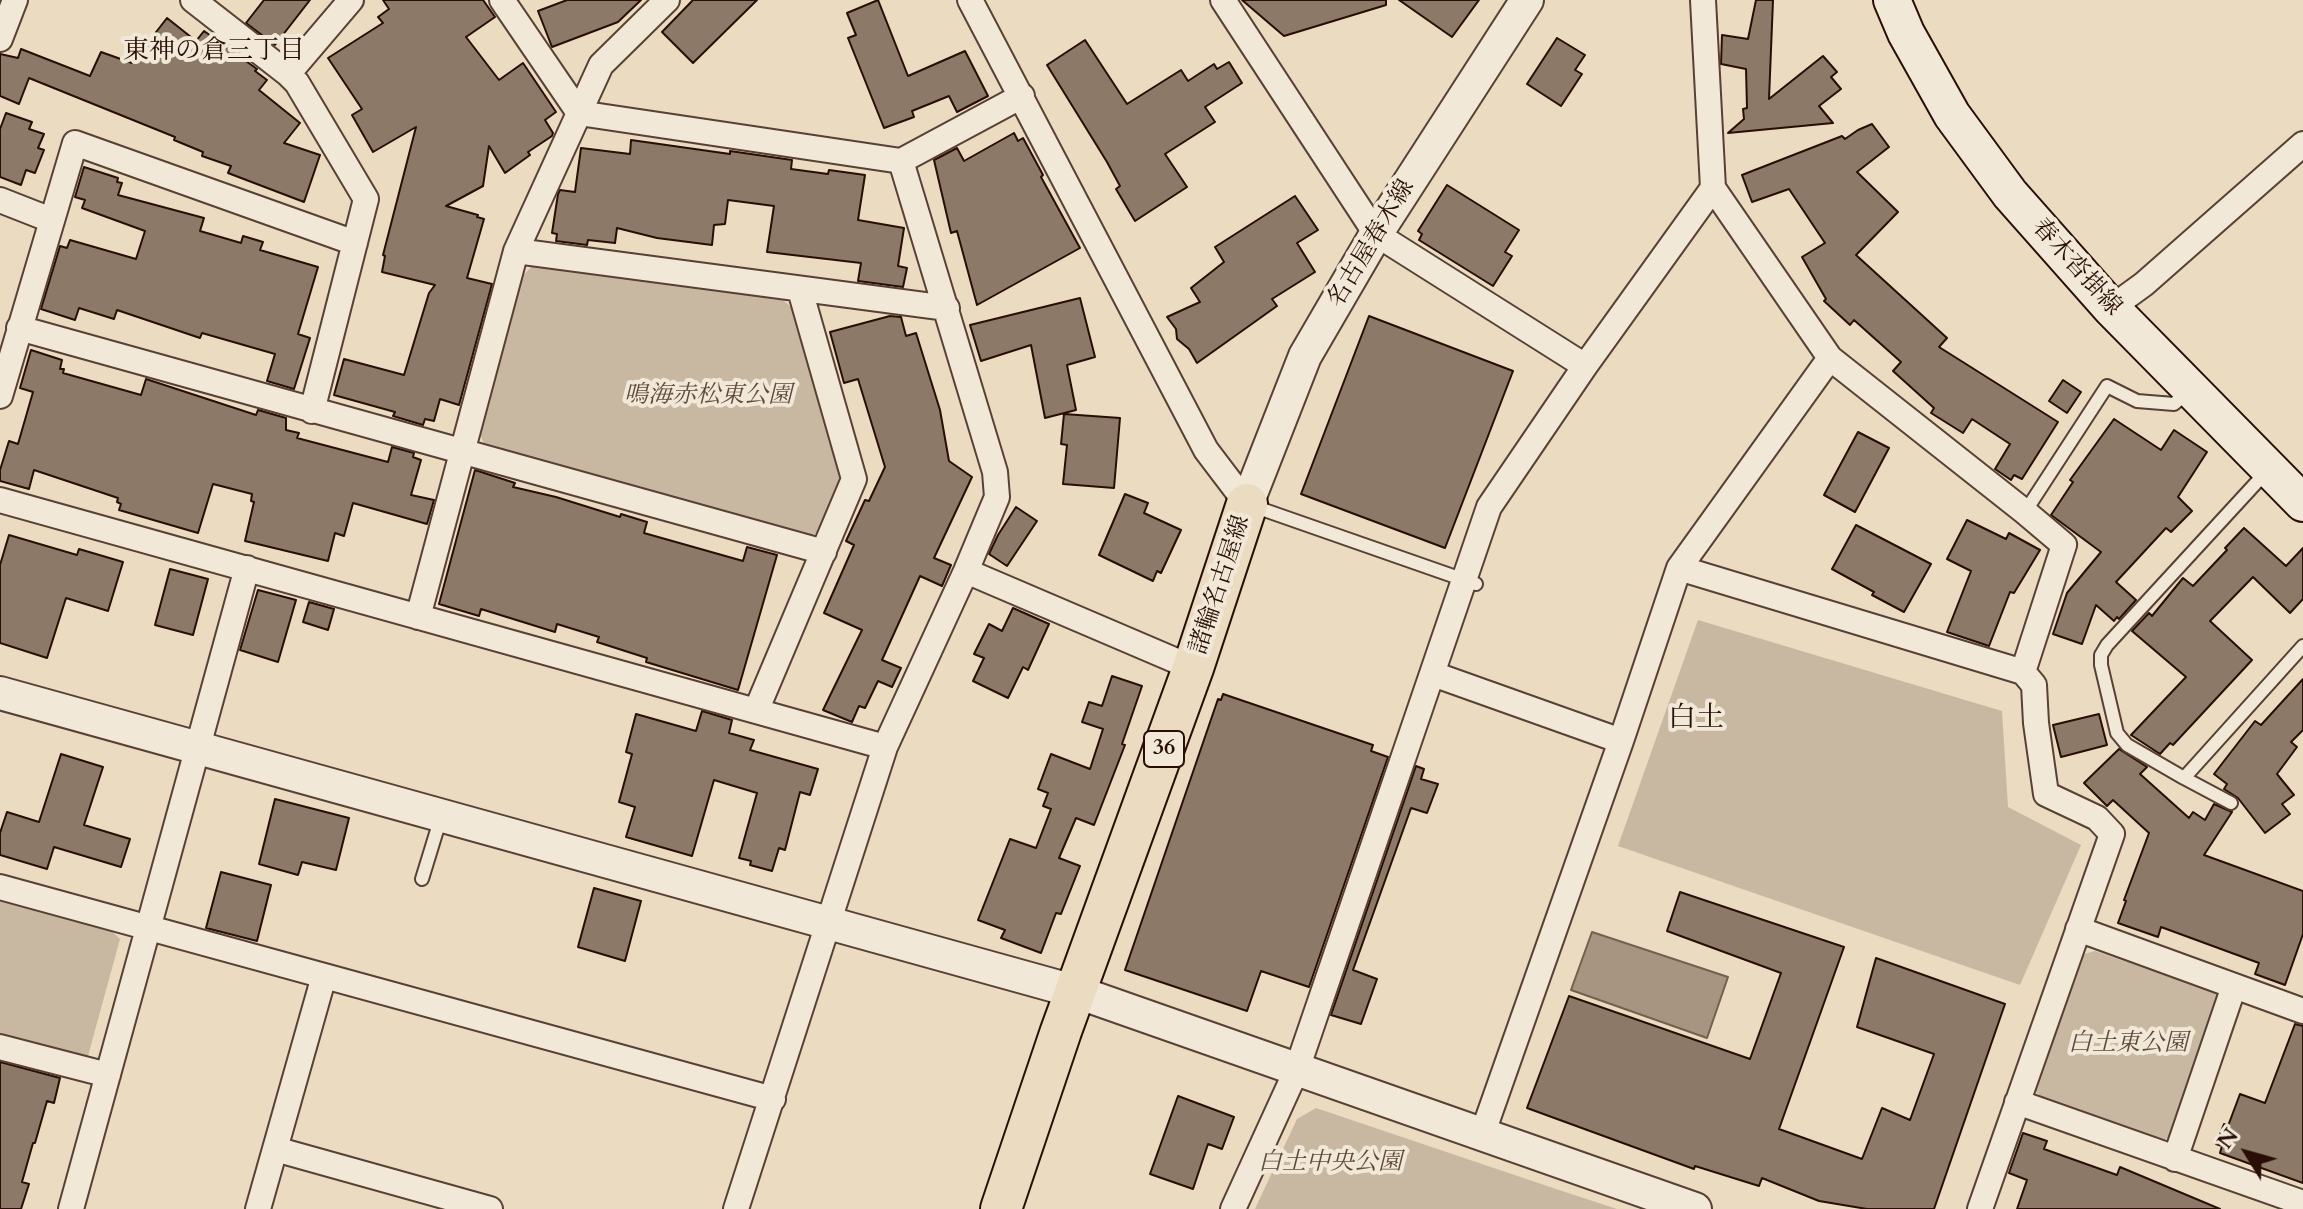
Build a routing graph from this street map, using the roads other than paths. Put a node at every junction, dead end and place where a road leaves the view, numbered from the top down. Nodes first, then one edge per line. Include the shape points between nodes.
1 (15, 0) edge
2 (231, 0) edge
3 (351, 0) edge
4 (502, 0) edge
5 (667, 0) edge
6 (970, 0) edge
7 (1223, 0) edge
8 (1527, 0) edge
9 (1703, 0) edge
10 (1892, 0) edge
11 (202, 7) edge
12 (0, 39) edge
13 (288, 74) junction
14 (1022, 96) junction
15 (579, 113) junction
16 (2303, 144) edge
17 (901, 161) junction
18 (1713, 188) junction
19 (0, 200) edge
20 (51, 220) junction
21 (1376, 234) junction
22 (355, 243) junction
23 (516, 251) junction
24 (800, 290) junction
25 (947, 308) junction
26 (2111, 308) junction
27 (19, 328) junction
28 (1830, 358) junction
29 (1589, 369) junction
30 (2192, 389) junction
31 (0, 396) edge
32 (312, 411) junction
33 (463, 451) junction
34 (2270, 468) junction
35 (0, 500) edge
36 (2303, 503) edge
37 (1247, 504) junction
38 (2025, 512) junction
39 (824, 552) junction
40 (247, 568) junction
41 (1679, 568) junction
42 (966, 571) junction
43 (1470, 582) junction
44 (418, 617) junction
45 (2303, 646) edge
46 (1193, 668) junction
47 (2023, 672) junction
48 (1433, 674) junction
49 (0, 693) edge
50 (756, 711) junction
51 (1621, 741) junction
52 (885, 747) junction
53 (196, 748) junction
54 (2184, 778) junction
55 (2231, 803) dead end
56 (441, 816) junction
57 (422, 879) dead end
58 (0, 887) edge
59 (828, 924) junction
60 (147, 925) junction
61 (2078, 929) junction
62 (324, 976) junction
63 (2234, 986) junction
64 (1077, 992) junction
65 (2303, 1011) edge
66 (0, 1047) edge
67 (1297, 1069) junction
68 (108, 1075) junction
69 (773, 1099) junction
70 (2017, 1102) junction
71 (1482, 1135) junction
72 (275, 1149) junction
73 (2175, 1159) junction
74 (449, 1203) edge
75 (2303, 1203) edge
76 (71, 1209) edge
77 (258, 1209) edge
78 (490, 1209) edge
79 (736, 1209) edge
80 (1001, 1209) edge
81 (1233, 1209) edge
82 (1695, 1209) edge
83 (1980, 1209) edge

1 - 12 street
2 - 11 street
3 - 13 street
4 - 15 street
5 - 15 street via 601,65
6 - 14 street, 諸輪名古屋線
7 - 21 street
8 - 21 street, 名古屋春木線
9 - 18 street
10 - 26 main road, 春木沓掛線 via 1969,139
11 - 13 street
13 - 22 street via 366,199
14 - 17 street
14 - 37 street, 諸輪名古屋線 via 1206,450
15 - 17 street
15 - 23 street
16 - 26 street
17 - 25 street
18 - 28 street
18 - 29 street
19 - 20 street
20 - 22 street via 75,143
20 - 27 street
21 - 29 street
21 - 37 street, 名古屋春木線 via 1305,356
22 - 32 street
23 - 24 street
23 - 33 street
24 - 25 street
24 - 39 street via 854,479
25 - 42 street via 995,472 997,497
26 - 30 main road, 春木沓掛線
27 - 31 street
27 - 32 street
28 - 38 street
28 - 41 street
29 - 43 street via 1489,507
30 - 34 main road, 春木沓掛線
30 - 38 lane via 2174,404 2137,401 2107,386
32 - 33 street
33 - 39 street
33 - 44 street
34 - 36 main road, 春木沓掛線
34 - 54 lane via 2101,655 2117,733 2127,745
35 - 40 street
37 - 43 lane
37 - 46 main road, 諸輪名古屋線 / 36
38 - 47 street via 2064,545
39 - 50 street
40 - 44 street
40 - 53 street
41 - 47 street
41 - 51 street
42 - 46 street
42 - 52 street
43 - 48 street
44 - 50 street
45 - 54 lane
46 - 64 main road, 諸輪名古屋線 / 36
47 - 61 street via 2034,685 2046,794 2097,818 2112,834
48 - 51 street
48 - 67 street
49 - 53 street
50 - 52 street
51 - 71 street
52 - 59 street
53 - 56 street
53 - 60 street
54 - 55 lane
56 - 57 lane
56 - 59 street
58 - 60 street
59 - 64 street
59 - 69 street
60 - 62 street
60 - 68 street
61 - 63 street
61 - 70 street
62 - 69 street
62 - 72 street
63 - 65 street
63 - 73 street
64 - 67 street
64 - 80 main road, 諸輪名古屋線 / 36
66 - 68 street
67 - 71 street via 1441,1113
67 - 81 street
68 - 76 street
69 - 79 street
70 - 73 street
70 - 83 street
71 - 82 street
72 - 74 street
72 - 77 street
73 - 75 street
74 - 78 street

